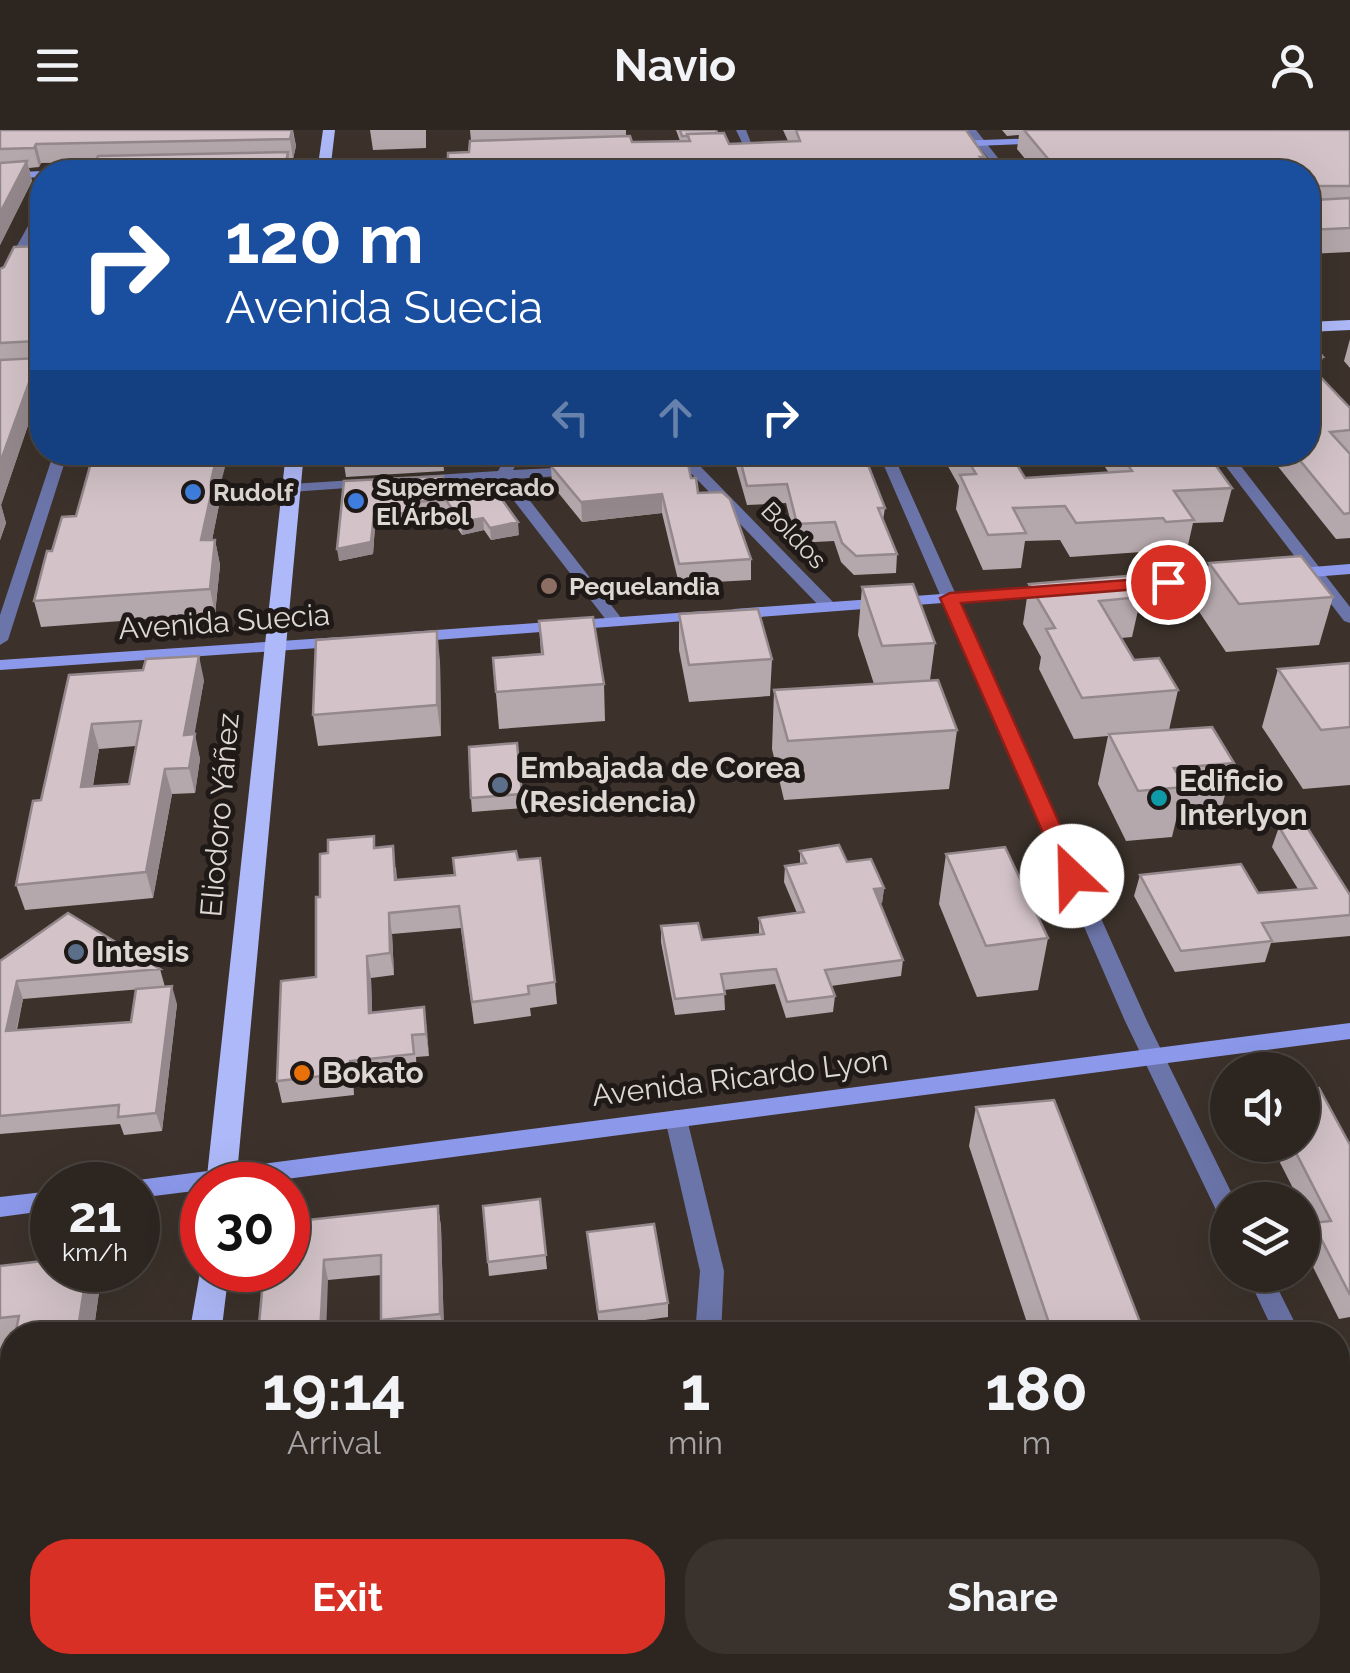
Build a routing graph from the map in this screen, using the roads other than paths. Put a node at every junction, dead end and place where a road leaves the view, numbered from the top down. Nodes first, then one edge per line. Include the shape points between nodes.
1 (329, 130) edge
2 (740, 130) edge
3 (971, 130) edge
4 (1059, 141) edge
5 (981, 144) junction
6 (943, 145) edge
7 (770, 150) edge
8 (750, 151) junction
9 (731, 152) edge
10 (326, 160) edge
11 (994, 160) edge
12 (30, 175) edge
13 (0, 176) edge
14 (30, 240) edge
15 (0, 287) edge
16 (1350, 315) edge
17 (1320, 316) edge
18 (1350, 325) edge
19 (1320, 326) edge
20 (57, 465) edge
21 (294, 465) edge
22 (509, 465) edge
23 (675, 465) edge
24 (699, 465) edge
25 (891, 465) edge
26 (1232, 465) edge
27 (672, 466) edge
28 (597, 470) edge
29 (503, 476) junction
30 (410, 481) edge
31 (392, 482) edge
32 (291, 488) junction
33 (1350, 569) edge
34 (1315, 572) junction
35 (1276, 575) edge
36 (1238, 578) edge
37 (1103, 587) edge
38 (1065, 590) edge
39 (950, 598) junction
40 (829, 607) junction
41 (1350, 618) edge
42 (616, 622) junction
43 (385, 638) edge
44 (0, 640) edge
45 (366, 640) edge
46 (274, 646) junction
47 (0, 665) edge
48 (1350, 1031) edge
49 (1154, 1057) junction
50 (676, 1119) junction
51 (224, 1162) edge
52 (310, 1170) edge
53 (1214, 1182) edge
54 (30, 1203) edge
55 (0, 1208) edge
56 (210, 1292) edge
57 (1267, 1292) edge
58 (207, 1322) edge
59 (709, 1322) edge
60 (1282, 1322) edge

1 - 10 main road
2 - 8 street
3 - 5 street
4 - 5 street
5 - 6 street
5 - 11 street
7 - 8 street
8 - 9 street
12 - 13 street
14 - 15 street
16 - 17 main road
18 - 19 main road
20 - 44 street
21 - 32 main road, Eliodoro Yáñez
22 - 29 street
23 - 27 street
24 - 40 street, Boldos
25 - 39 street
26 - 34 street
28 - 29 street
29 - 30 street
29 - 42 street
31 - 32 street
32 - 46 main road, Eliodoro Yáñez
33 - 34 street
34 - 35 street
34 - 41 street
36 - 37 street
38 - 39 street
39 - 40 street
39 - 49 street
40 - 42 street
42 - 43 street
45 - 46 street, Avenida Suecia
46 - 47 street, Avenida Suecia
46 - 51 main road, Eliodoro Yáñez
48 - 49 street, Avenida Ricardo Lyon
49 - 50 street, Avenida Ricardo Lyon
49 - 53 street
50 - 52 street, Avenida Ricardo Lyon
50 - 59 street via 712,1271
54 - 55 street
56 - 58 main road
57 - 60 street

